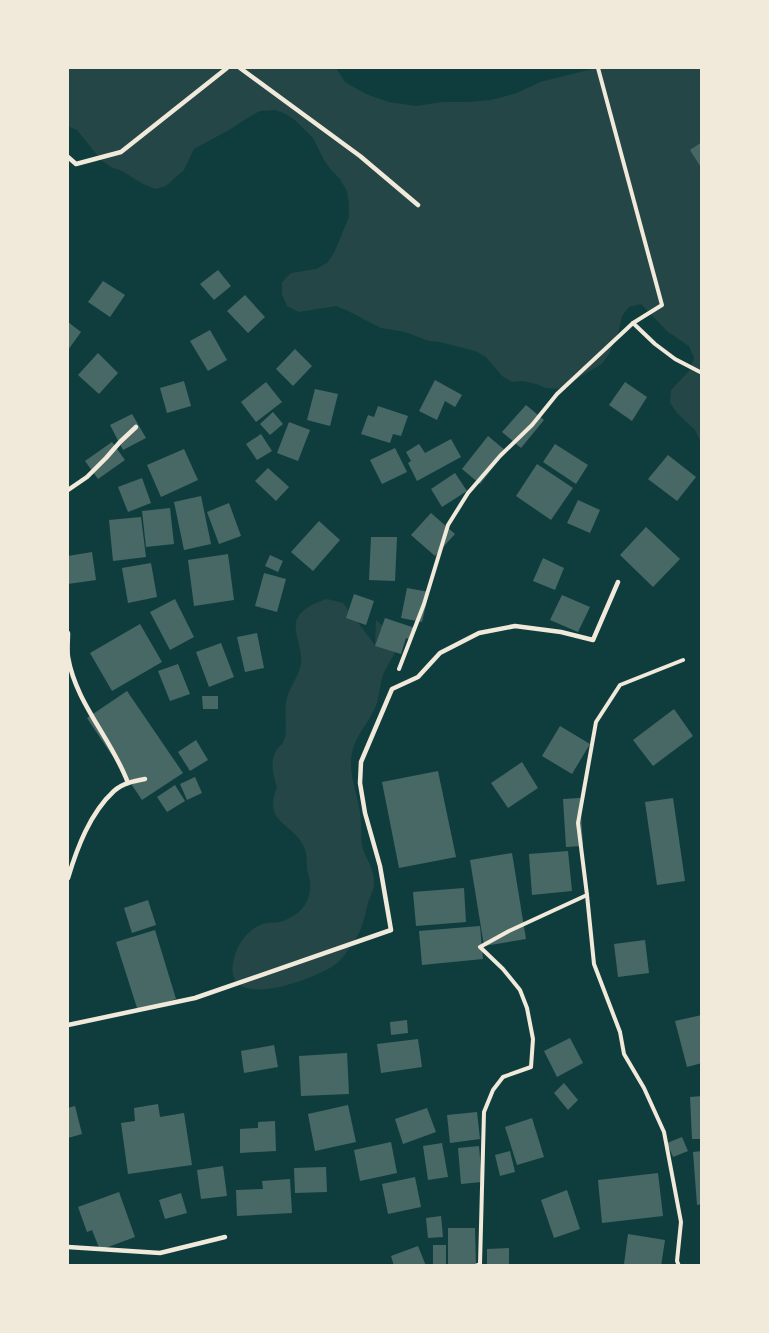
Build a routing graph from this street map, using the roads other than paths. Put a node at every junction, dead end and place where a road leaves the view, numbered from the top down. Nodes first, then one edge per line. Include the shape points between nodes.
1 (228, 68) edge
2 (240, 68) edge
3 (68, 157) edge
4 (418, 205) dead end
5 (136, 426) dead end
6 (68, 490) edge
7 (618, 582) dead end
8 (68, 633) edge
9 (145, 778) dead end
10 (128, 783) junction
11 (68, 878) edge
12 (68, 1025) edge
13 (225, 1238) dead end
14 (68, 1247) edge

1 - 3 lane via 121,152 76,164
2 - 4 lane via 360,156
5 - 6 lane via 87,477
7 - 12 lane via 593,640 515,626 479,633 440,653 418,677 392,689 361,762 360,783 392,930 195,998
8 - 10 lane via 68,656 75,681
9 - 10 lane
10 - 11 lane via 115,790 91,822
13 - 14 lane via 160,1253

